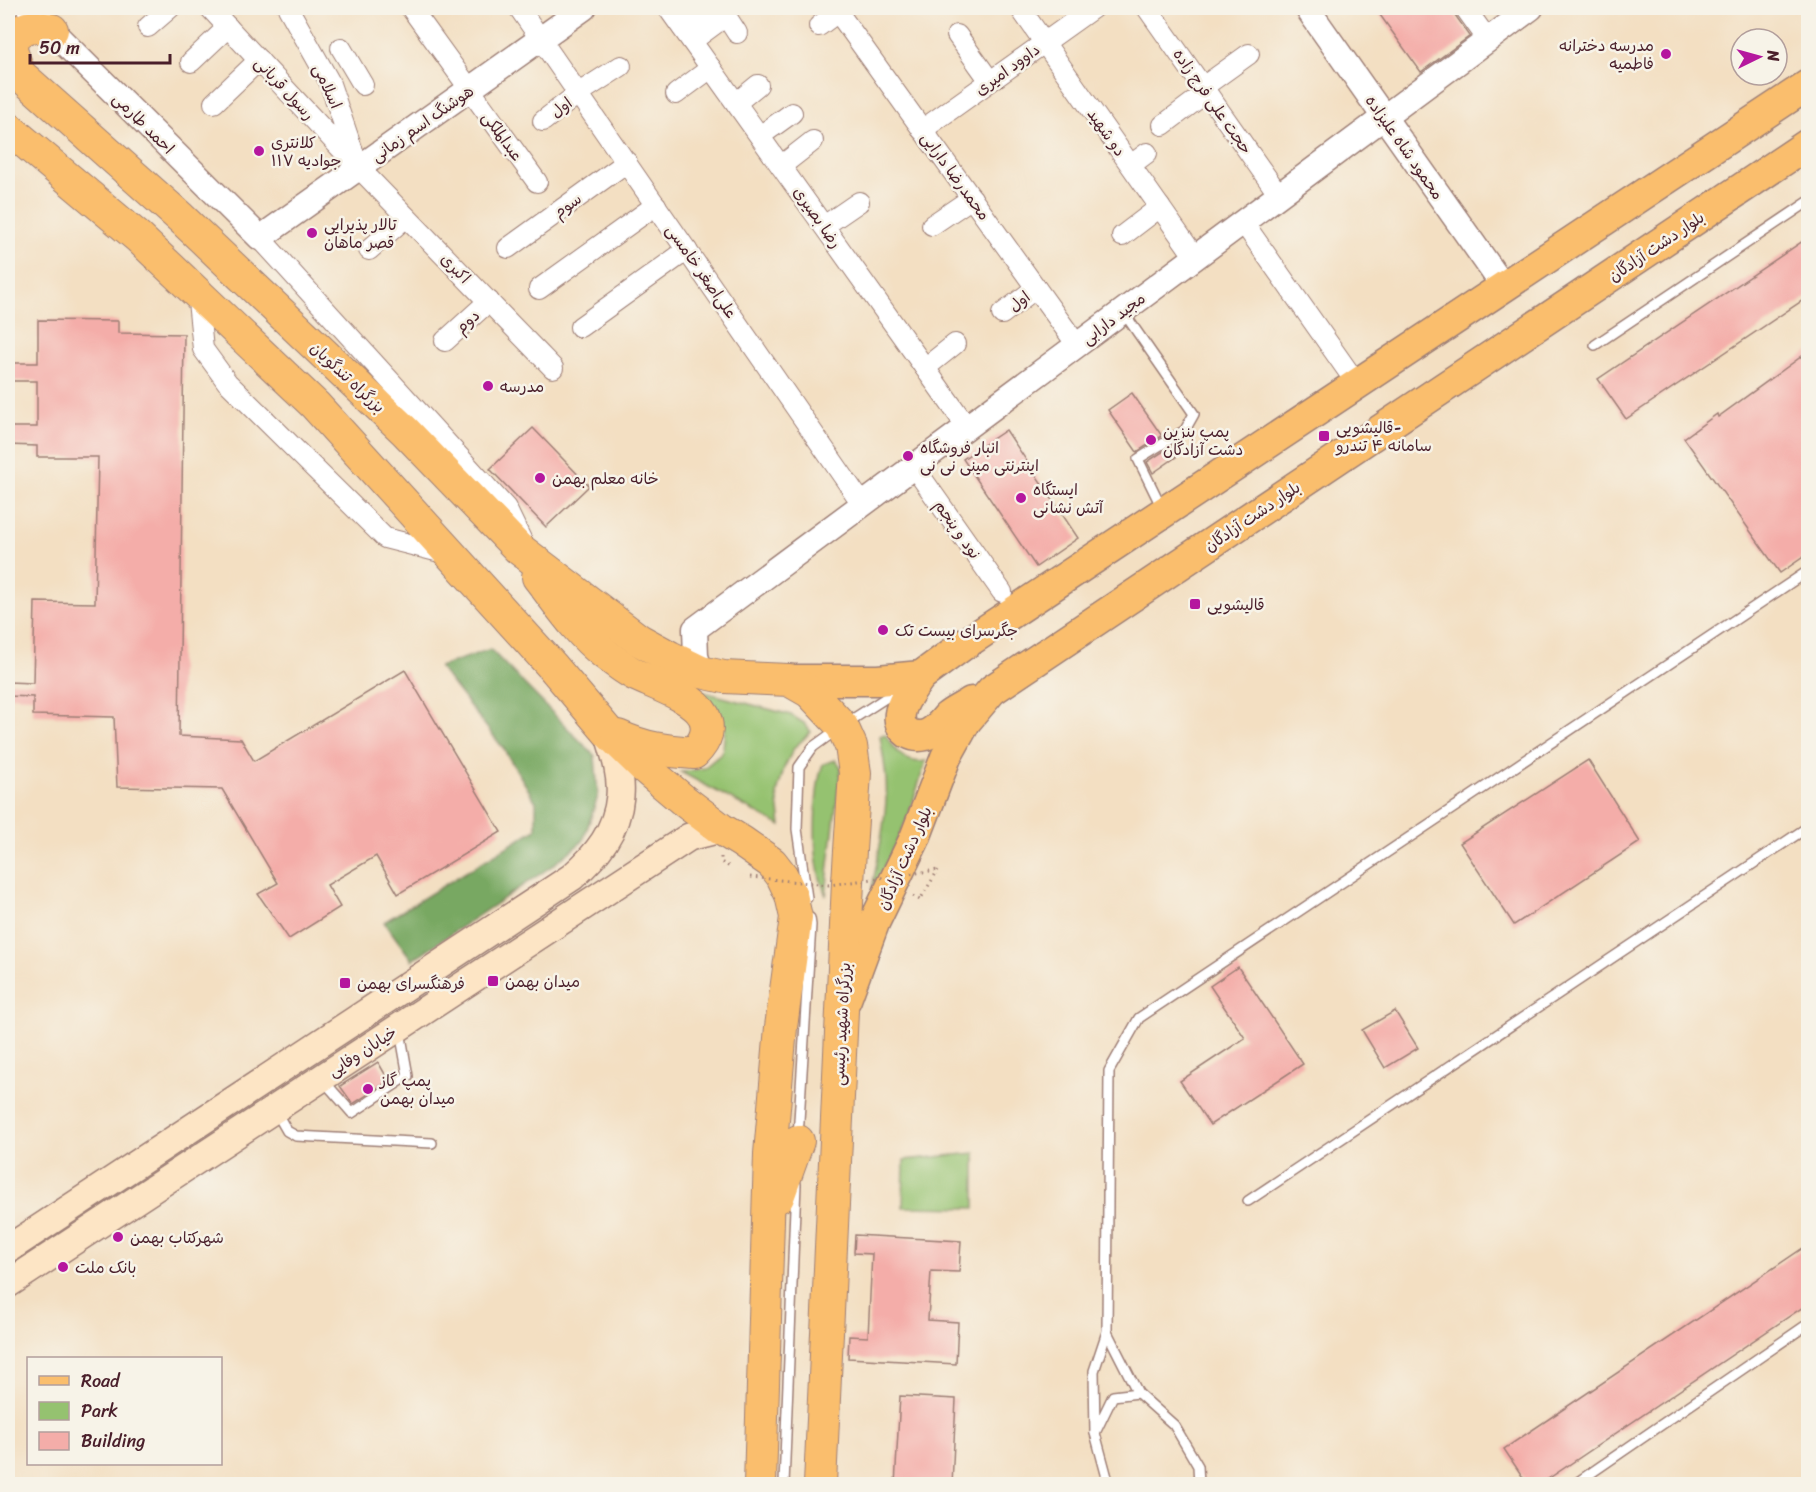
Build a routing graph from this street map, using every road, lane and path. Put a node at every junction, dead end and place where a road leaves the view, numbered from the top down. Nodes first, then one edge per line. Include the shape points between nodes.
1 (8, 8) edge
2 (29, 8) edge
3 (170, 8) edge
4 (210, 8) edge
5 (288, 8) edge
6 (411, 8) edge
7 (519, 8) edge
8 (584, 8) edge
9 (668, 8) edge
10 (706, 8) edge
11 (1020, 8) edge
12 (1093, 8) edge
13 (1147, 8) edge
14 (1307, 8) edge
15 (1465, 8) edge
16 (1531, 8) edge
17 (836, 10) edge
18 (8, 14) edge
19 (819, 26) dead end
20 (148, 27) dead end
21 (228, 27) junction
22 (52, 30) junction
23 (737, 33) dead end
24 (687, 34) junction
25 (957, 35) dead end
26 (541, 38) junction
27 (1488, 40) junction
28 (1044, 42) junction
29 (341, 48) dead end
30 (1249, 54) dead end
31 (259, 60) junction
32 (191, 62) dead end
33 (621, 66) dead end
34 (13, 68) edge
35 (352, 68) junction
36 (711, 68) junction
37 (329, 81) junction
38 (990, 81) junction
39 (363, 85) dead end
40 (758, 85) dead end
41 (1809, 85) edge
42 (469, 90) junction
43 (1205, 90) junction
44 (579, 93) junction
45 (676, 94) dead end
46 (214, 103) dead end
47 (736, 103) junction
48 (792, 113) dead end
49 (1384, 117) junction
50 (543, 121) dead end
51 (1163, 125) dead end
52 (8, 128) edge
53 (922, 130) junction
54 (760, 136) junction
55 (813, 141) dead end
56 (1809, 144) edge
57 (1147, 153) dead end
58 (627, 162) junction
59 (1131, 165) junction
60 (781, 166) junction
61 (359, 168) junction
62 (537, 182) dead end
63 (1279, 195) junction
64 (972, 198) junction
65 (859, 202) dead end
66 (1809, 202) edge
67 (656, 205) junction
68 (1160, 207) junction
69 (406, 217) junction
70 (1243, 222) junction
71 (932, 225) dead end
72 (824, 226) junction
73 (1122, 236) dead end
74 (260, 238) junction
75 (508, 248) dead end
76 (369, 250) dead end
77 (687, 250) junction
78 (1195, 257) junction
79 (1504, 287) junction
80 (1036, 288) junction
81 (539, 290) dead end
82 (197, 292) junction
83 (489, 302) junction
84 (1123, 311) junction
85 (1002, 314) dead end
86 (580, 327) dead end
87 (446, 341) dead end
88 (955, 344) dead end
89 (1077, 345) junction
90 (1595, 345) dead end
91 (554, 368) dead end
92 (925, 368) junction
93 (1357, 384) junction
94 (967, 427) junction
95 (914, 467) junction
96 (863, 504) junction
97 (1164, 512) junction
98 (524, 553) junction
99 (451, 555) junction
100 (1809, 572) edge
101 (1002, 592) dead end
102 (701, 672) junction
103 (921, 676) junction
104 (789, 680) junction
105 (992, 690) junction
106 (842, 726) junction
107 (608, 732) junction
108 (1809, 827) edge
109 (721, 829) junction
110 (750, 877) dead end
111 (920, 900) dead end
112 (842, 1010) junction
113 (400, 1027) junction
114 (321, 1078) junction
115 (274, 1108) junction
116 (798, 1141) junction
117 (432, 1143) dead end
118 (1248, 1201) dead end
119 (768, 1226) junction
120 (8, 1249) edge
121 (8, 1284) edge
122 (1809, 1324) edge
123 (1107, 1332) junction
124 (1138, 1393) junction
125 (1095, 1433) junction
126 (760, 1485) edge
127 (784, 1485) edge
128 (820, 1485) edge
129 (1111, 1485) edge
130 (1200, 1485) edge
131 (1575, 1485) edge

1 - 18 highway
2 - 22 street, احمد طارمی
3 - 20 street
4 - 21 street, رسول قربانی
5 - 37 street, اسلامی
6 - 42 street, عبدالملکی
7 - 26 street, علی‌اصغر خامسی
8 - 26 street, هوشنگ اسم زمانی
9 - 24 street, رضا بصیری
10 - 24 street
11 - 28 street, دو شهید
12 - 28 street, داوود امیری
13 - 43 street, حجت علی فرج زاده
14 - 49 street, محمود شاه علیزاده
15 - 27 street
16 - 27 street, مجید دارابی
17 - 19 street
17 - 53 street, محمدرضا دارایی
21 - 31 street, رسول قربانی
21 - 32 street
22 - 34 highway via 33,26 22,28 12,37
22 - 74 street, احمد طارمی
23 - 24 street via 726,16
24 - 36 street, رضا بصیری
25 - 38 street
26 - 42 street, هوشنگ اسم زمانی
26 - 44 street, علی‌اصغر خامسی
27 - 49 street, مجید دارابی
28 - 38 street, داوود امیری
28 - 59 street, دو شهید
29 - 35 street
30 - 43 street
31 - 46 street
31 - 61 street, رسول قربانی
33 - 44 street
34 - 98 highway, بزرگراه تندگویان via 181,218 397,422
35 - 37 street
35 - 39 street
36 - 45 street
36 - 47 street, رضا بصیری
37 - 61 street, اسلامی
38 - 53 street, داوود امیری
40 - 47 street
41 - 79 main road
42 - 61 street, هوشنگ اسم زمانی
42 - 62 street, عبدالملکی
43 - 51 street
43 - 63 street, حجت علی فرج زاده
44 - 50 street, اول
44 - 58 street, علی‌اصغر خامسی
47 - 54 street, رضا بصیری
48 - 54 street
49 - 63 street, مجید دارابی
49 - 79 street, محمود شاه علیزاده
52 - 82 highway
53 - 64 street, محمدرضا دارایی
54 - 60 street, رضا بصیری
55 - 60 street
56 - 105 main road, بلوار دشت آزادگان
57 - 59 street
58 - 67 street, علی‌اصغر خامسی
58 - 75 street, سوم
59 - 68 street, دو شهید
60 - 72 street, رضا بصیری
61 - 69 street, اکبری
61 - 74 street, هوشنگ اسم زمانی
63 - 70 street, مجید دارابی
64 - 71 street
64 - 80 street, محمدرضا دارایی
65 - 72 street
66 - 90 lane
67 - 77 street, علی‌اصغر خامسی
67 - 81 street
68 - 73 street
68 - 78 street, دو شهید
69 - 76 street
69 - 83 street, اکبری
70 - 78 street, مجید دارابی
70 - 93 street
72 - 92 street, رضا بصیری
74 - 98 street via 506,508
77 - 86 street
77 - 96 street, علی‌اصغر خامسی
78 - 84 street, مجید دارابی
79 - 93 main road
80 - 85 street, اول
80 - 89 street, محمدرضا دارایی
82 - 99 highway via 315,405
82 - 99 street via 203,349 227,382 386,538
83 - 87 street, دوم
83 - 91 street, اکبری
84 - 89 street, مجید دارابی
84 - 97 lane via 1194,414 1185,430 1138,459
88 - 92 street
89 - 94 street, مجید دارابی
92 - 94 street, رضا بصیری
93 - 97 main road
94 - 95 street, مجید دارابی
95 - 96 street, مجید دارابی
95 - 101 street, نود و پنجم
96 - 102 street, مجید دارابی via 695,629
97 - 103 main road
98 - 102 highway, بزرگراه تندگویان via 639,640
98 - 107 highway via 579,631 631,672 693,705 704,716 706,738 694,753 663,751
99 - 107 highway
100 - 123 lane via 1139,1018 1109,1071
102 - 104 highway
103 - 104 main road
103 - 105 main road via 899,714 902,727 911,735 931,733 949,715
103 - 106 lane
104 - 106 highway, بزرگراه شهید رئیسی via 810,692
105 - 112 main road, بلوار دشت آزادگان via 966,721 946,757 915,838 874,923
106 - 112 highway, بزرگراه شهید رئیسی via 851,746 855,773
106 - 116 lane via 813,747 799,767 797,829 811,925
107 - 109 highway via 645,768
107 - 120 main road, خیابان وفایی via 620,796 610,834 572,877
108 - 118 lane
109 - 113 main road, خیابان وفایی via 688,837
109 - 119 highway via 772,863 791,895 796,917 781,1027
110 - 111 path, bridge via 829,885 938,870
112 - 128 highway, بزرگراه شهید رئیسی
113 - 114 main road, خیابان وفایی
113 - 114 lane via 408,1076 383,1094 352,1113
114 - 115 main road, خیابان وفایی
115 - 117 lane via 287,1131 296,1136
115 - 121 main road, خیابان وفایی
116 - 119 highway
116 - 127 lane
119 - 126 highway
122 - 131 lane
123 - 124 lane
123 - 125 lane via 1094,1371
124 - 125 lane via 1113,1396
124 - 130 lane via 1174,1425 1198,1467
125 - 129 lane

